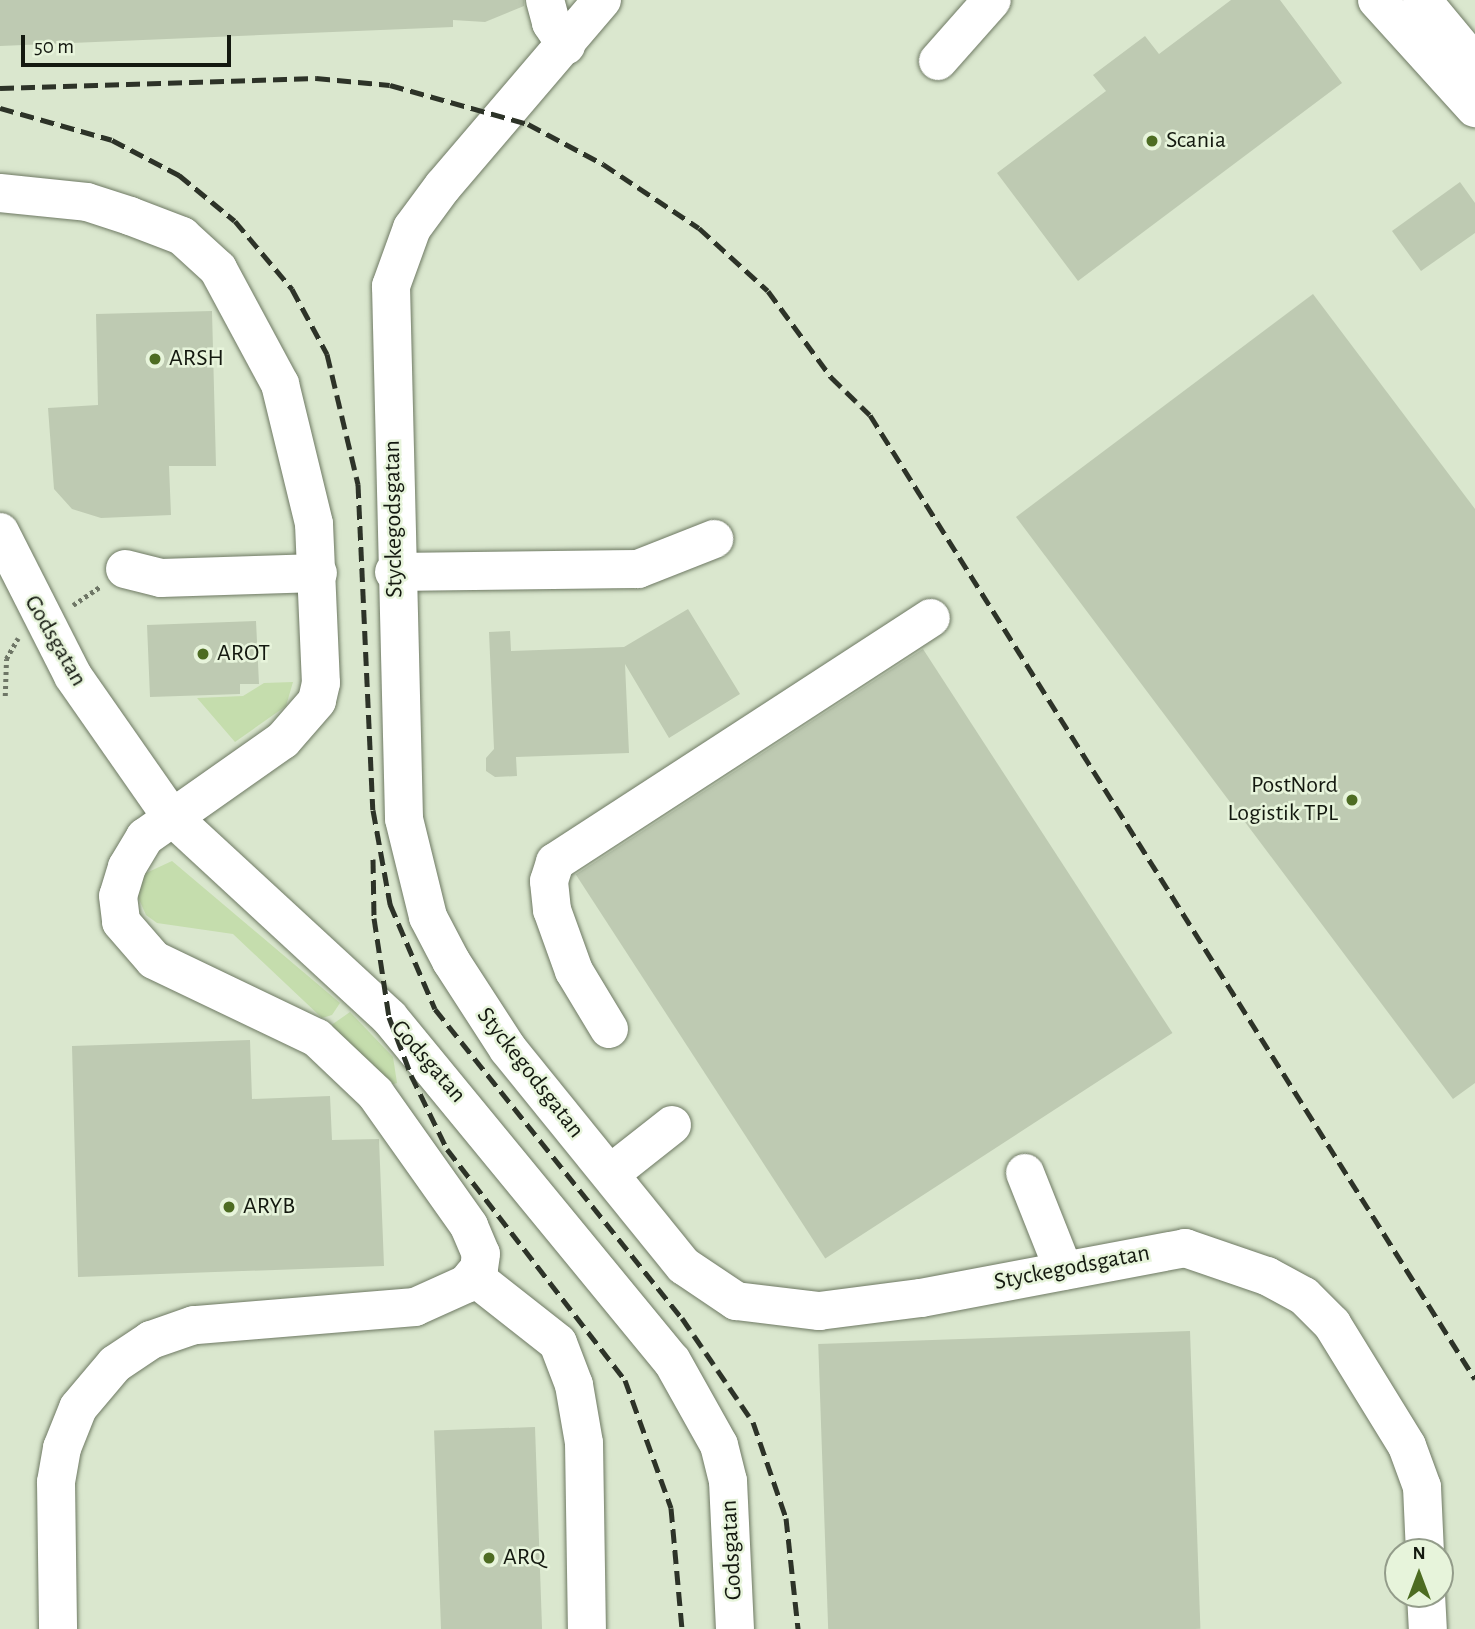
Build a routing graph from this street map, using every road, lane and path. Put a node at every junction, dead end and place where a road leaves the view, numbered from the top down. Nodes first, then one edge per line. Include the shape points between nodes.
1 (545, 0) edge
2 (602, 0) edge
3 (992, 0) edge
4 (1377, 0) edge
5 (1422, 0) edge
6 (566, 45) junction
7 (938, 61) dead end
8 (1475, 64) edge
9 (1475, 108) edge
10 (0, 193) edge
11 (714, 539) dead end
12 (3, 546) edge
13 (125, 569) joint
14 (394, 572) junction
15 (318, 573) junction
16 (931, 618) dead end
17 (45, 625) junction
18 (5, 696) dead end
19 (170, 815) junction
20 (609, 1029) dead end
21 (672, 1125) dead end
22 (1025, 1173) dead end
23 (610, 1174) junction
24 (1064, 1270) junction
25 (473, 1276) junction
26 (1424, 1538) edge
27 (1427, 1608) edge
28 (58, 1629) edge
29 (587, 1629) edge
30 (735, 1629) edge
31 (1428, 1629) edge

1 - 6 street via 551,23
2 - 6 street, Styckegodsgatan
3 - 7 street
4 - 9 street
5 - 8 street
6 - 14 street, Styckegodsgatan via 443,186 401,251 391,286 389,327
10 - 15 street via 88,202 130,216 182,236 218,270 280,384 314,524
11 - 14 street via 638,569
12 - 17 street, Godsgatan
13 - 15 street via 161,578
13 - 17 path
14 - 23 street, Styckegodsgatan via 404,819 428,917 492,1026
15 - 19 street via 321,683 305,721
16 - 20 street via 555,862 549,881 552,910 574,971
17 - 18 path via 11,642
17 - 19 street, Godsgatan via 109,732
19 - 25 street via 145,837 127,867 118,897 121,922 133,941 153,960 193,982 317,1038 375,1093 469,1226 481,1254
19 - 30 street, Godsgatan via 389,1017 672,1361 719,1445 728,1481
21 - 23 street
22 - 24 street
23 - 24 street, Styckegodsgatan via 684,1266 736,1301 819,1311
24 - 26 street, Styckegodsgatan via 1185,1248 1266,1276 1304,1296 1338,1333 1407,1446 1422,1487
25 - 28 street via 450,1295 415,1307 194,1325 150,1340 115,1364 78,1408 62,1448 56,1482
25 - 29 street via 558,1343 574,1385 584,1443
27 - 31 street

